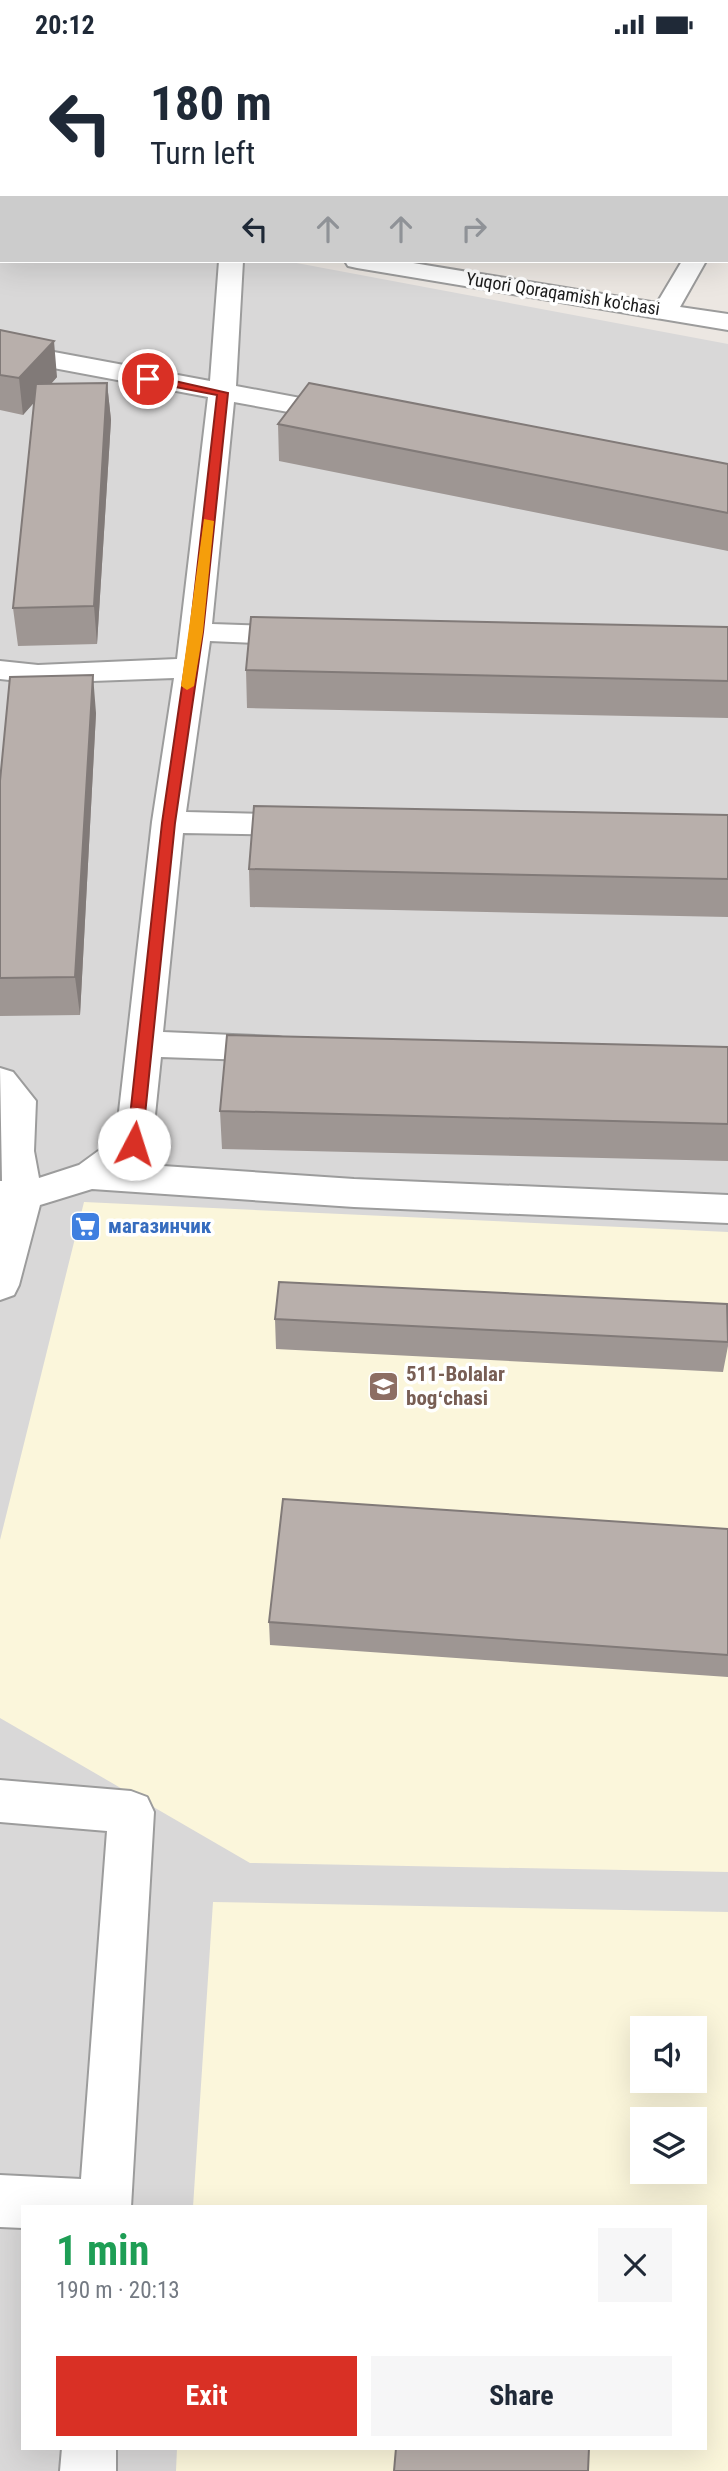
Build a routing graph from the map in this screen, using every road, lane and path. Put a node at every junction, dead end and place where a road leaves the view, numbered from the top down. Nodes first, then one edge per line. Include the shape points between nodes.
1 (231, 263) edge
2 (369, 263) edge
3 (693, 263) edge
4 (665, 311) junction
5 (728, 322) edge
6 (0, 350) edge
7 (222, 393) junction
8 (373, 419) edge
9 (196, 632) junction
10 (336, 637) edge
11 (190, 669) junction
12 (0, 670) edge
13 (168, 823) junction
14 (336, 825) edge
15 (144, 1044) junction
16 (311, 1050) edge
17 (0, 1081) edge
18 (92, 1175) junction
19 (12, 1195) edge
20 (728, 1209) edge
21 (0, 1285) edge
22 (0, 1801) edge
23 (0, 2201) edge
24 (84, 2205) edge
25 (105, 2205) edge
26 (89, 2450) edge
27 (88, 2471) edge

1 - 7 street
2 - 4 street, Yuqori Qoraqamish ko'chasi
3 - 4 street
4 - 5 street, Yuqori Qoraqamish ko'chasi
6 - 7 street
7 - 8 street
7 - 9 street
9 - 10 street
9 - 11 street
11 - 12 street via 38,674
11 - 13 street
13 - 14 street
13 - 15 street
15 - 16 street
15 - 18 street via 134,1144
17 - 19 street via 18,1101
18 - 19 street
18 - 20 street via 354,1193
19 - 21 street
22 - 25 street via 131,1812
23 - 24 street
26 - 27 street

